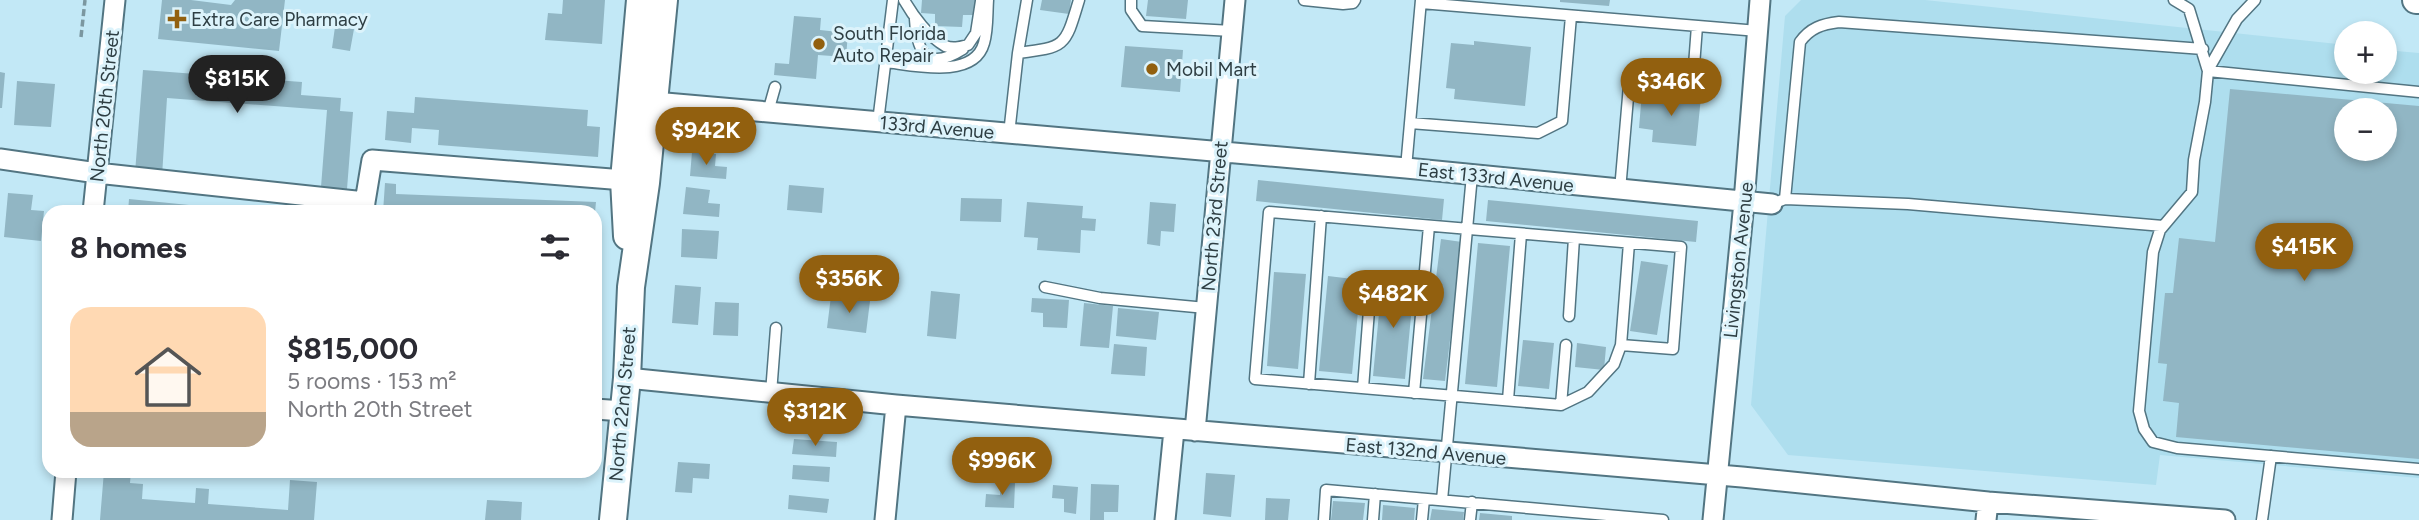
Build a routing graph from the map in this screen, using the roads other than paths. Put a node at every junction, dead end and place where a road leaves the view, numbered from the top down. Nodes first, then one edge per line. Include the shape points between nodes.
1 (115, 0) edge
2 (640, 0) edge
3 (664, 0) edge
4 (893, 0) edge
5 (904, 0) edge
6 (981, 0) edge
7 (988, 0) edge
8 (1027, 0) edge
9 (1079, 0) edge
10 (1131, 0) edge
11 (1235, 0) edge
12 (1304, 0) edge
13 (1355, 0) edge
14 (1760, 0) edge
15 (2174, 0) edge
16 (2255, 0) edge
17 (1421, 1) edge
18 (1571, 16) junction
19 (915, 19) junction
20 (1697, 26) junction
21 (1232, 31) junction
22 (1759, 31) junction
23 (968, 45) junction
24 (2203, 49) junction
25 (1018, 53) junction
26 (886, 62) junction
27 (2208, 71) junction
28 (775, 87) dead end
29 (2419, 92) edge
30 (654, 102) junction
31 (768, 112) junction
32 (878, 122) junction
33 (1410, 123) junction
34 (1009, 134) junction
35 (1220, 152) junction
36 (0, 159) edge
37 (1406, 168) junction
38 (97, 173) junction
39 (1472, 174) junction
40 (624, 180) junction
41 (1620, 190) junction
42 (1779, 201) junction
43 (1744, 202) junction
44 (94, 205) edge
45 (348, 205) edge
46 (364, 205) edge
47 (1321, 216) junction
48 (1429, 226) junction
49 (2163, 226) junction
50 (1467, 229) junction
51 (1521, 234) junction
52 (1574, 238) junction
53 (1629, 243) junction
54 (1371, 284) dead end
55 (631, 287) junction
56 (1045, 287) dead end
57 (1206, 308) junction
58 (1569, 316) dead end
59 (776, 328) dead end
60 (1566, 345) dead end
61 (1621, 345) junction
62 (627, 378) junction
63 (1309, 384) junction
64 (1363, 388) junction
65 (771, 393) junction
66 (1415, 393) junction
67 (1451, 396) junction
68 (1508, 400) junction
69 (896, 405) junction
70 (1561, 405) junction
71 (602, 410) edge
72 (623, 411) junction
73 (1174, 430) junction
74 (1195, 431) junction
75 (1446, 454) junction
76 (2271, 456) junction
77 (2419, 469) edge
78 (1717, 475) junction
79 (65, 478) edge
80 (1375, 494) junction
81 (1424, 499) junction
82 (1442, 500) junction
83 (1472, 502) junction
84 (1521, 507) junction
85 (1987, 511) edge
86 (1569, 515) edge
87 (1617, 517) edge
88 (62, 520) edge
89 (612, 520) edge
90 (885, 520) edge
91 (1165, 520) edge
92 (1324, 520) edge
93 (1373, 520) edge
94 (1422, 520) edge
95 (1470, 520) edge
96 (1520, 520) edge
97 (1662, 520) edge
98 (1713, 520) edge
99 (2225, 520) edge
100 (2262, 520) edge

1 - 38 street, North 20th Street
2 - 40 street, North 22nd Street
3 - 30 street, North 22nd Street
4 - 26 lane
5 - 19 lane
6 - 23 lane via 976,33
7 - 26 lane via 984,44 978,55 960,66
8 - 25 lane
9 - 25 lane via 1063,43
10 - 21 lane via 1131,10 1142,26
11 - 21 street, North 23rd Street
12 - 13 lane via 1343,4
14 - 22 street, Livingston Avenue
15 - 24 lane via 2189,9
16 - 27 lane via 2237,19
17 - 18 lane
17 - 33 lane
18 - 20 lane
18 - 33 lane via 1562,121 1538,133
19 - 23 lane via 946,46
19 - 23 lane via 921,52 929,58 949,58
20 - 22 lane
20 - 41 lane via 1693,79 1630,74
21 - 35 street, North 23rd Street
22 - 43 street, Livingston Avenue
24 - 27 lane
24 - 42 lane via 1824,24 1800,42
25 - 34 lane
26 - 32 lane
27 - 29 lane
27 - 49 lane via 2192,192
28 - 31 lane
30 - 31 street, 133rd Avenue
30 - 55 street, North 22nd Street
31 - 32 street, 133rd Avenue
32 - 34 street, 133rd Avenue
33 - 37 lane
34 - 35 street, 133rd Avenue
35 - 37 street, East 133rd Avenue
35 - 57 street, North 23rd Street
36 - 38 street
37 - 39 street, East 133rd Avenue
38 - 44 street, North 20th Street
38 - 45 street
39 - 41 street, East 133rd Avenue
39 - 50 lane
40 - 46 street via 372,160
40 - 55 street, North 22nd Street
41 - 43 street, East 133rd Avenue
42 - 43 street, East 133rd Avenue
42 - 49 lane via 1908,204
43 - 78 street, Livingston Avenue
47 - 48 lane
47 - 63 lane
47 - 63 lane via 1269,212 1255,379
48 - 50 lane
48 - 66 lane
49 - 76 lane via 2152,252 2139,411 2144,429 2153,442 2177,448
50 - 51 lane
50 - 67 lane
51 - 52 lane
51 - 68 lane
52 - 53 lane
52 - 58 lane
53 - 61 lane
53 - 61 lane via 1681,247 1680,260 1673,349
54 - 64 lane
55 - 62 street, North 22nd Street
56 - 57 lane via 1100,298
57 - 74 street, North 23rd Street
59 - 65 lane
60 - 70 lane
61 - 70 lane via 1614,364 1588,392
62 - 65 street, East 132nd Avenue
62 - 72 street, North 22nd Street
63 - 64 lane
64 - 66 lane
65 - 69 street, East 132nd Avenue
66 - 67 lane
67 - 68 lane
67 - 75 lane
68 - 70 lane
69 - 73 street, East 132nd Avenue
69 - 90 street
71 - 72 street
72 - 89 street, North 22nd Street
73 - 74 street, East 132nd Avenue
73 - 91 street
74 - 75 street, East 132nd Avenue
75 - 78 street, East 132nd Avenue
75 - 82 lane
76 - 77 lane
76 - 100 lane
78 - 85 street, East 132nd Avenue
78 - 98 street, Livingston Avenue
79 - 88 street
80 - 81 lane
80 - 92 lane via 1326,490
80 - 93 lane
81 - 82 lane
81 - 94 lane
82 - 83 lane
83 - 84 lane
83 - 95 lane
84 - 86 lane
84 - 96 lane
85 - 99 street, East 132nd Avenue
86 - 87 lane
87 - 97 lane

